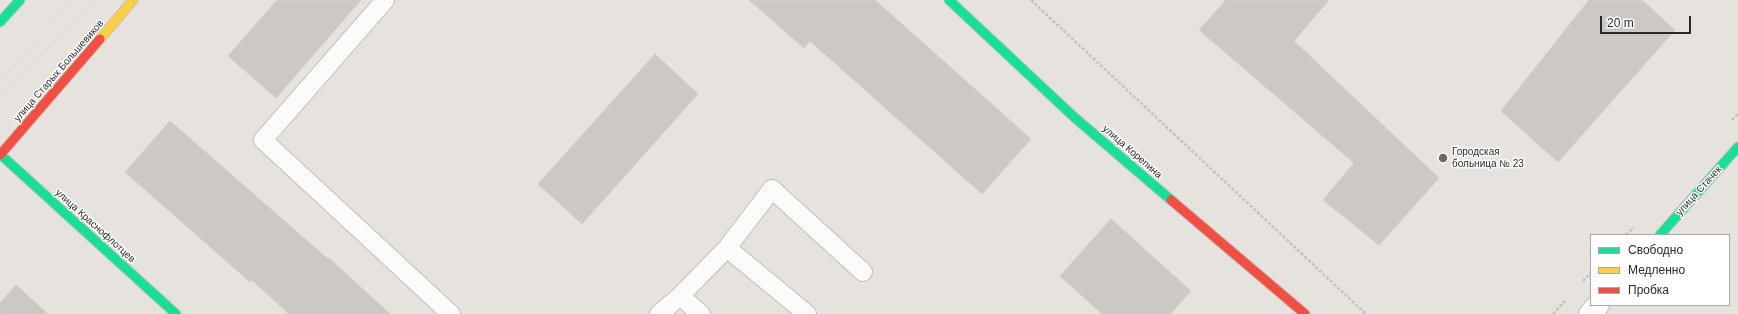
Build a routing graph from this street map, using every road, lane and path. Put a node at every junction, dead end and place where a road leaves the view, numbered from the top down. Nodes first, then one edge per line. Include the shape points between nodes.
1 (20, 0) edge
2 (133, 0) edge
3 (385, 0) edge
4 (949, 0) edge
5 (1031, 0) edge
6 (0, 22) edge
7 (1738, 147) edge
8 (0, 154) edge
9 (1661, 234) edge
10 (727, 248) junction
11 (863, 272) dead end
12 (680, 296) junction
13 (1597, 306) edge
14 (176, 314) edge
15 (451, 314) edge
16 (659, 314) edge
17 (701, 314) edge
18 (807, 314) edge
19 (1305, 314) edge
20 (1366, 314) edge
21 (1590, 314) edge

1 - 6 street
2 - 8 street, улица Старых Большевиков
3 - 15 lane via 263,140
4 - 19 street, улица Корепина via 1074,117
5 - 20 path
7 - 9 street, улица Стачек
8 - 14 street, улица Краснофлотцев
10 - 11 lane via 772,189
10 - 12 lane
10 - 18 lane
12 - 16 lane
12 - 17 lane
13 - 21 street

